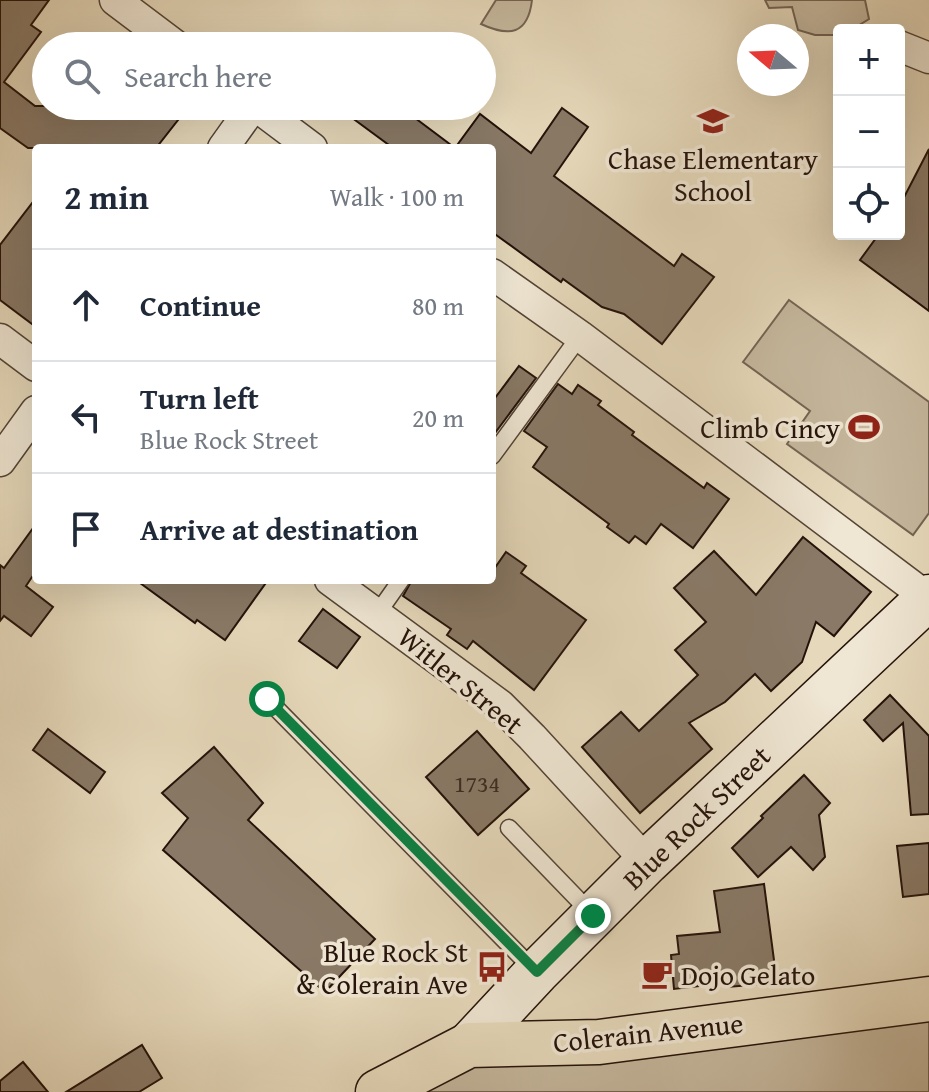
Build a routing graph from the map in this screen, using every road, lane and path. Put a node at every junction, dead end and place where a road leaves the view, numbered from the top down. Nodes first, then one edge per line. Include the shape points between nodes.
1 (115, 0) edge
2 (157, 32) edge
3 (905, 48) edge
4 (929, 58) edge
5 (244, 120) edge
6 (273, 120) edge
7 (226, 144) edge
8 (306, 144) edge
9 (496, 277) edge
10 (580, 336) junction
11 (0, 339) edge
12 (32, 363) edge
13 (32, 417) edge
14 (496, 451) edge
15 (0, 461) edge
16 (336, 584) edge
17 (398, 584) edge
18 (928, 597) edge
19 (377, 614) junction
20 (267, 699) dead end
21 (509, 828) dead end
22 (647, 862) junction
23 (593, 916) junction
24 (537, 972) junction
25 (929, 999) edge
26 (469, 1045) junction
27 (378, 1092) edge

1 - 2 street
3 - 4 street
5 - 7 street
6 - 8 street
9 - 10 street
10 - 14 lane
10 - 18 street
11 - 12 street
13 - 15 street
16 - 19 street, Witler Street
17 - 19 lane
18 - 22 street, Blue Rock Street
19 - 22 street, Witler Street via 500,705
20 - 24 lane
21 - 23 lane
22 - 23 street, Blue Rock Street
23 - 24 street, Blue Rock Street
24 - 26 street, Blue Rock Street
25 - 26 main road, Colerain Avenue via 599,1042
26 - 27 main road, Colerain Avenue

